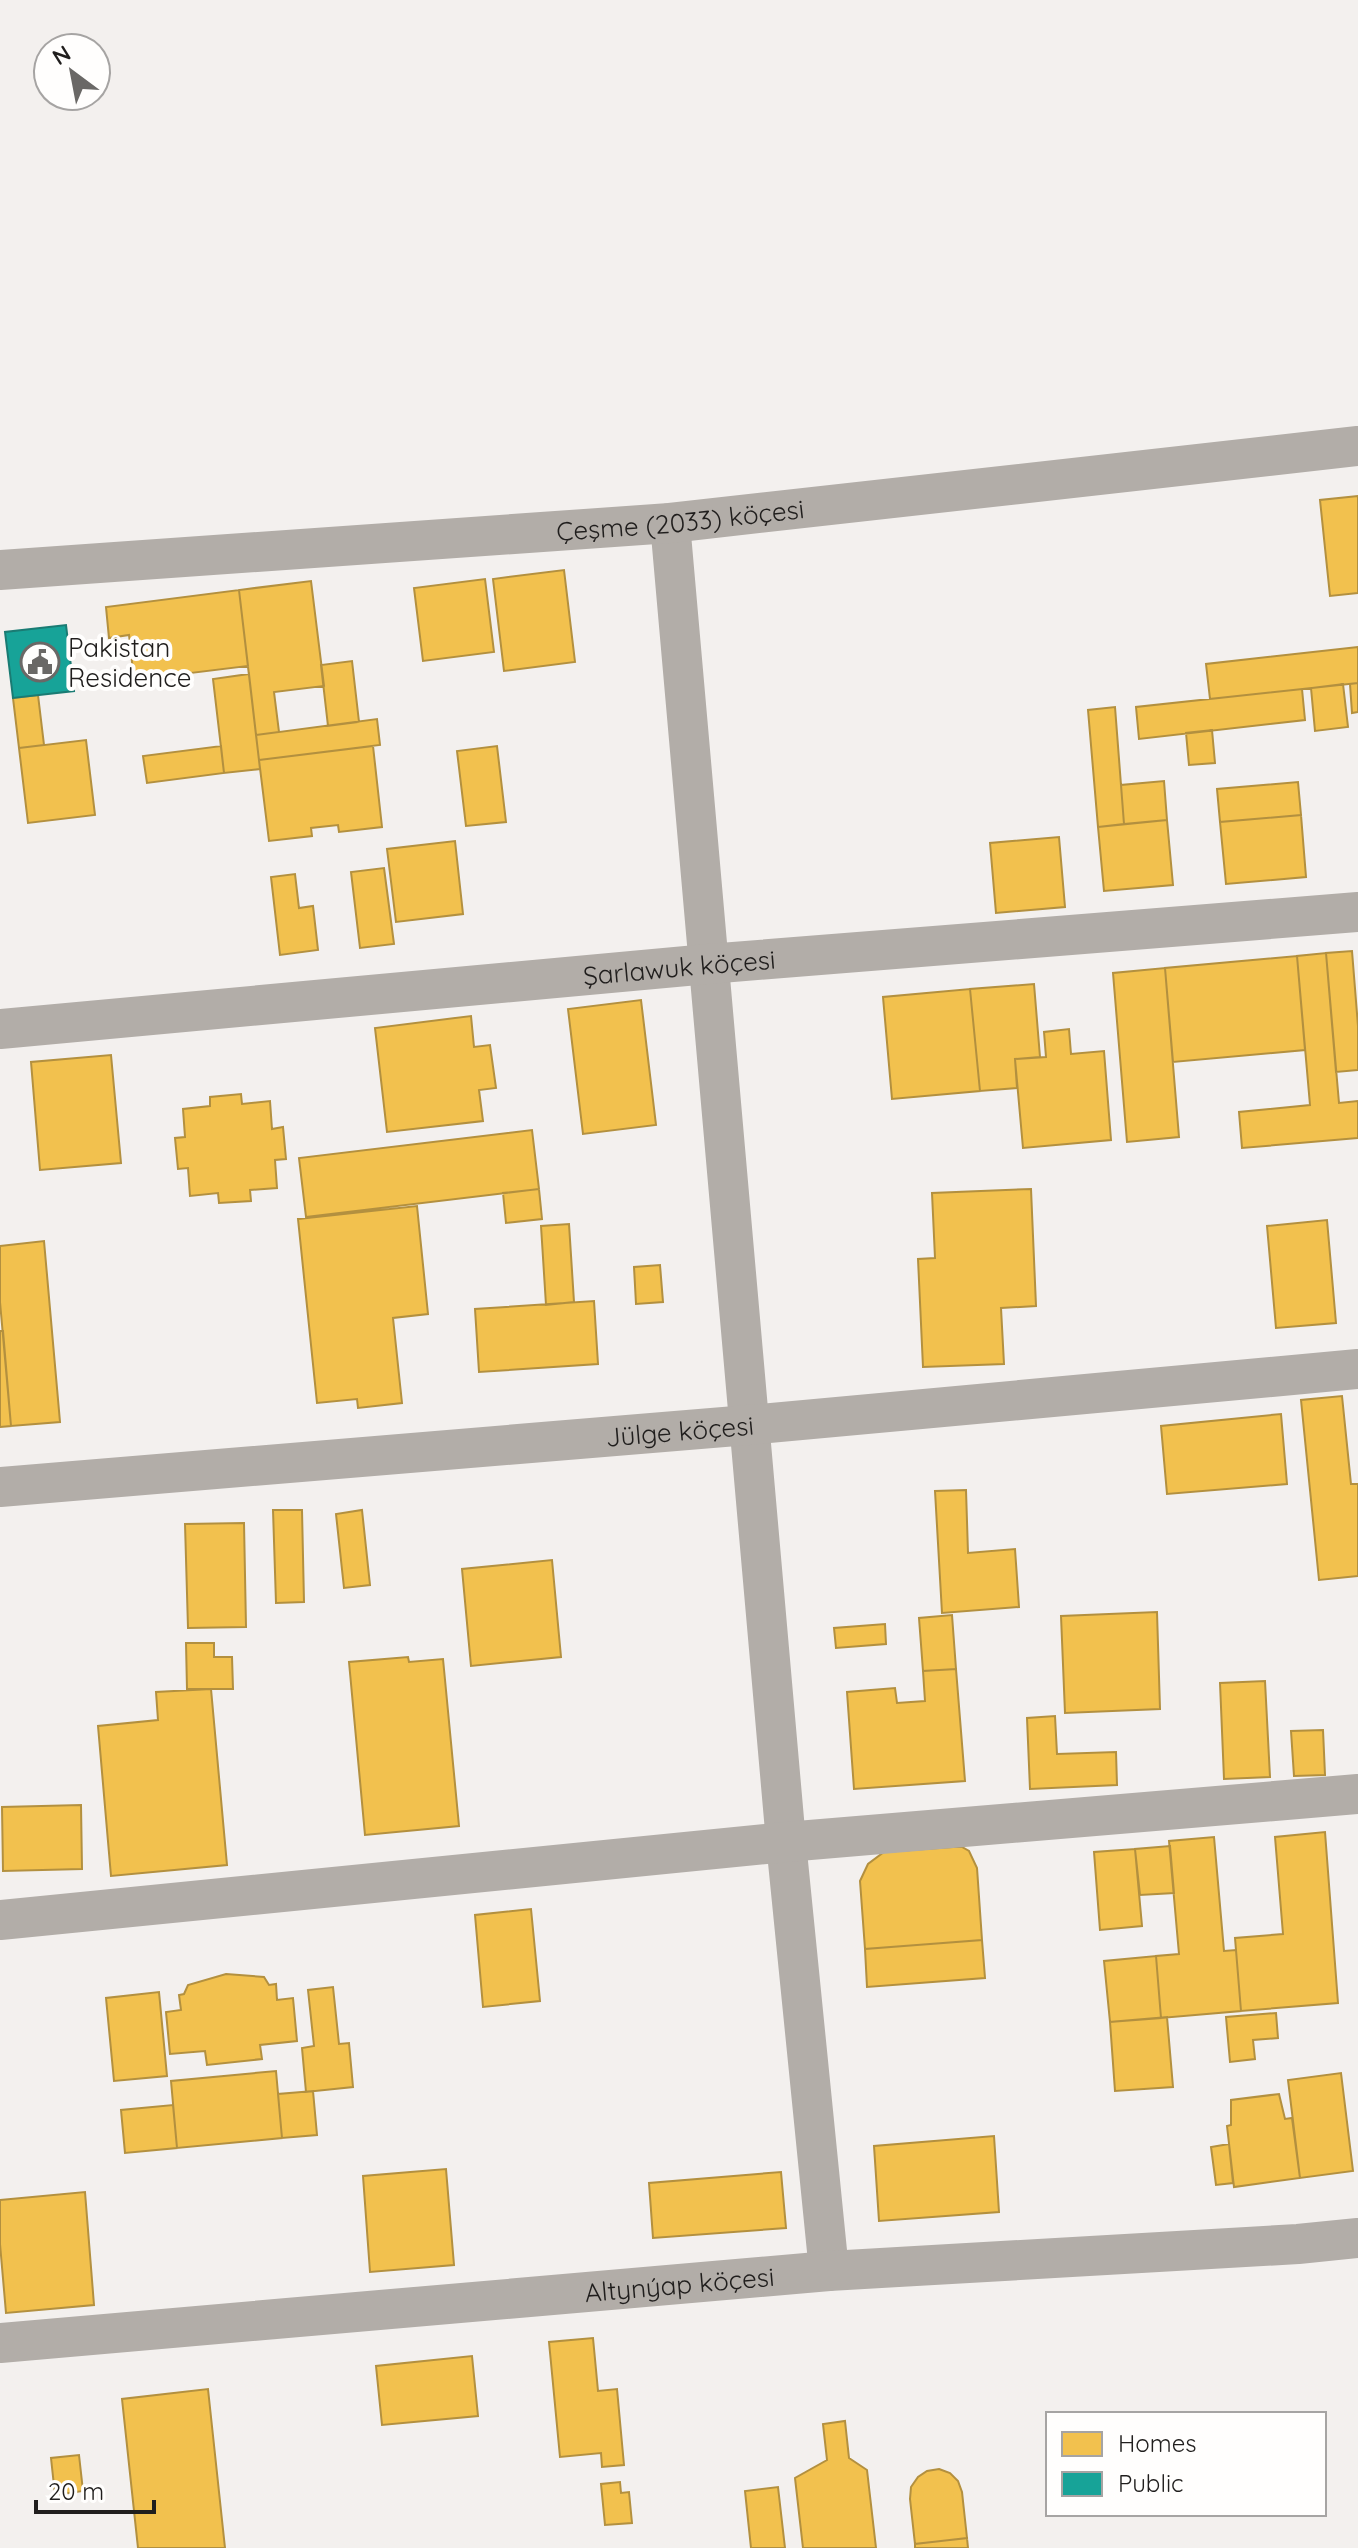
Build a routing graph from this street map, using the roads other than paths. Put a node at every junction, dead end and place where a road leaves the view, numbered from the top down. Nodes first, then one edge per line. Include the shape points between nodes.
1 (1358, 446) edge
2 (670, 523) junction
3 (0, 570) edge
4 (1358, 912) edge
5 (708, 964) junction
6 (0, 1029) edge
7 (1358, 1369) edge
8 (748, 1425) junction
9 (0, 1487) edge
10 (1358, 1794) edge
11 (786, 1842) junction
12 (0, 1920) edge
13 (1358, 2238) edge
14 (829, 2271) junction
15 (0, 2343) edge

1 - 2 street, Çeşme (2033) köçesi
2 - 3 street, Çeşme (2033) köçesi
2 - 5 street
4 - 5 street, Şarlawuk köçesi
5 - 6 street, Şarlawuk köçesi
5 - 8 street
7 - 8 street, Jülge köçesi
8 - 9 street, Jülge köçesi
8 - 11 street
10 - 11 street
11 - 12 street
11 - 14 street
13 - 14 street, Altynýap köçesi
14 - 15 street, Altynýap köçesi

